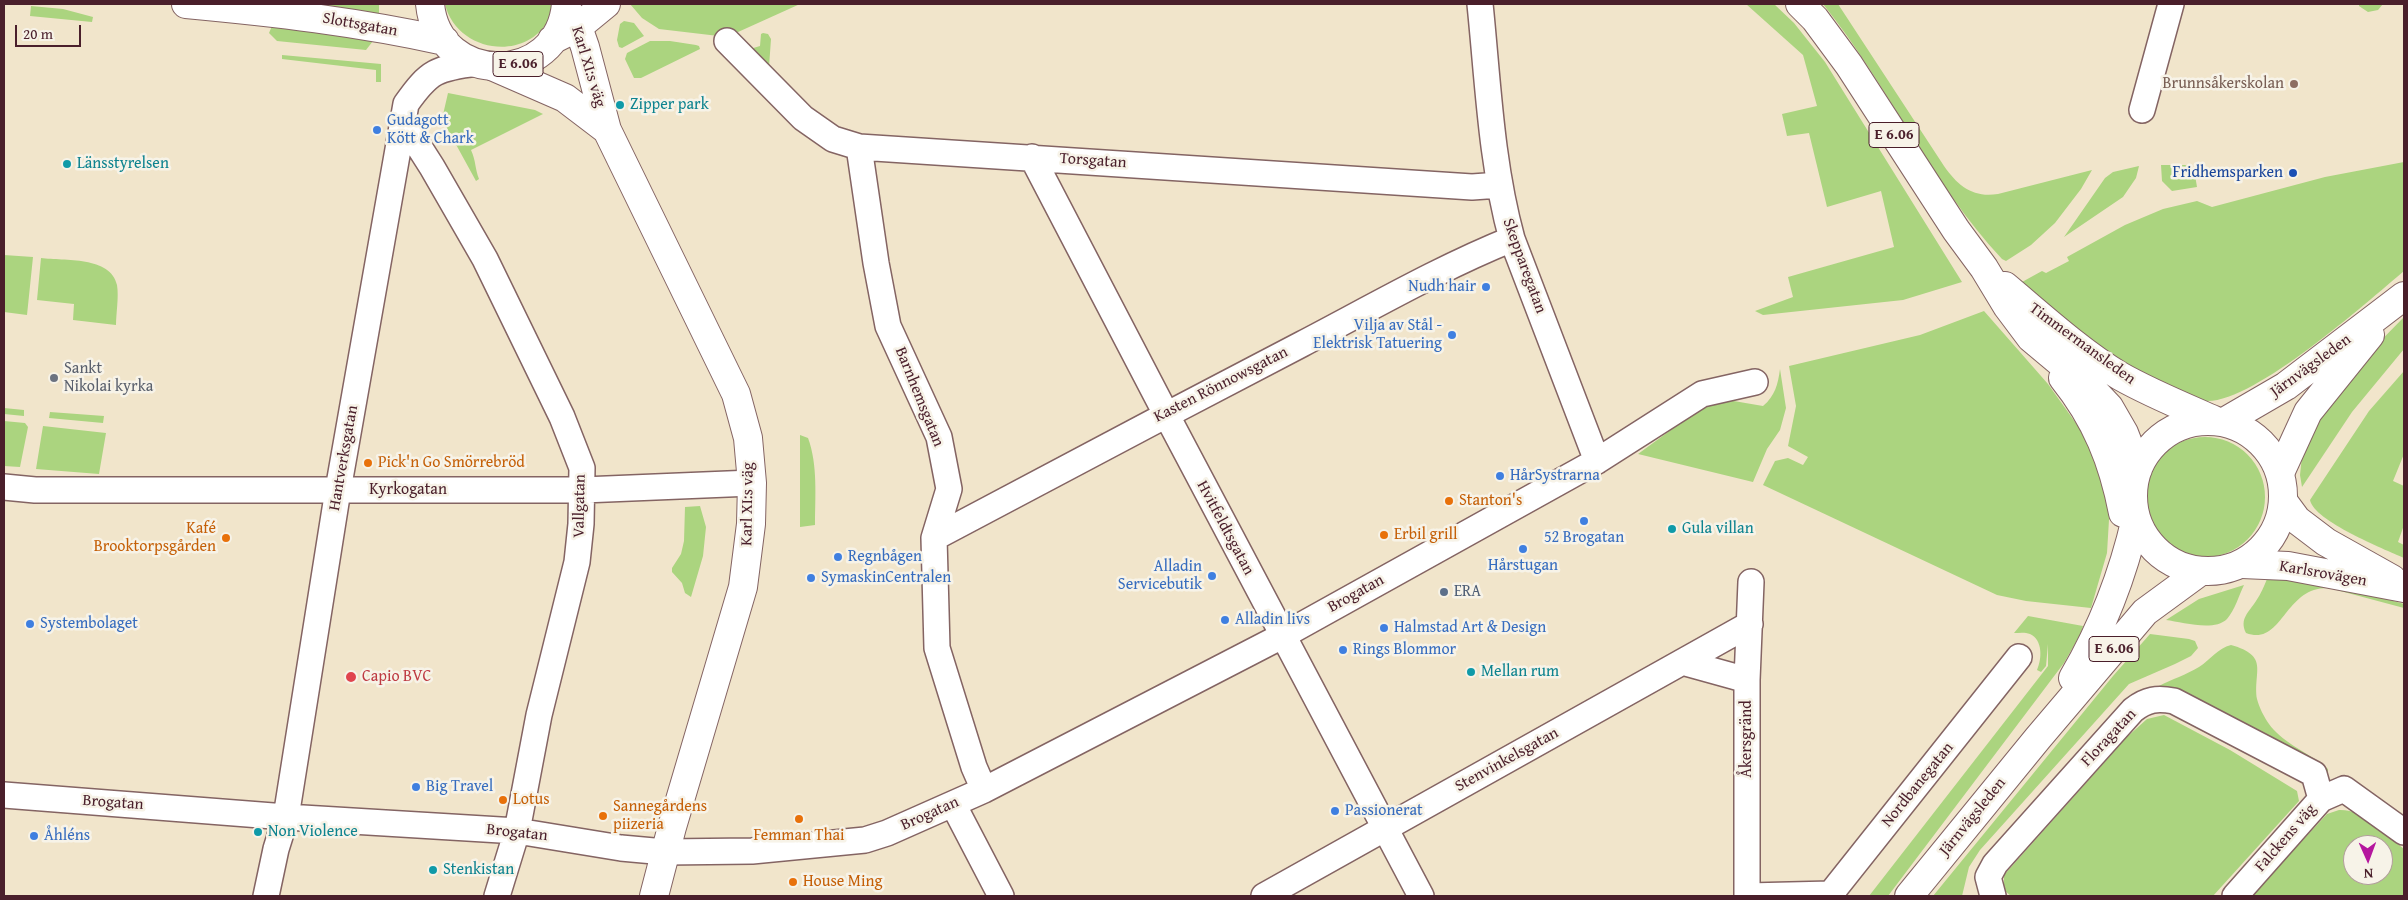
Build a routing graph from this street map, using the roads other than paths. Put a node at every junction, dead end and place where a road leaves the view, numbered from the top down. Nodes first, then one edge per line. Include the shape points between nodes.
1 (186, 4) edge
2 (430, 4) edge
3 (606, 4) edge
4 (1480, 4) edge
5 (1800, 4) edge
6 (2171, 4) edge
7 (570, 12) edge
8 (445, 41) junction
9 (727, 41) dead end
10 (485, 65) junction
11 (2142, 110) dead end
12 (402, 120) junction
13 (607, 130) junction
14 (859, 148) junction
15 (1032, 157) junction
16 (1500, 185) junction
17 (1512, 240) junction
18 (1984, 268) junction
19 (2400, 300) edge
20 (2032, 338) junction
21 (1755, 382) dead end
22 (1166, 414) junction
23 (2220, 422) junction
24 (1597, 460) junction
25 (2138, 469) junction
26 (2280, 473) junction
27 (752, 483) junction
28 (4, 487) edge
29 (338, 490) junction
30 (583, 490) junction
31 (2283, 501) junction
32 (2136, 518) junction
33 (934, 538) junction
34 (2128, 551) junction
35 (2242, 564) junction
36 (2201, 571) junction
37 (1751, 582) dead end
38 (2404, 587) edge
39 (1750, 624) junction
40 (1282, 636) junction
41 (1682, 662) junction
42 (2013, 666) dead end
43 (1747, 680) junction
44 (2038, 738) junction
45 (984, 790) junction
46 (4, 795) edge
47 (2321, 799) junction
48 (953, 804) junction
49 (286, 817) junction
50 (1385, 828) junction
51 (517, 832) junction
52 (2404, 832) edge
53 (665, 852) junction
54 (1830, 895) edge
55 (266, 896) edge
56 (496, 896) edge
57 (654, 896) edge
58 (1001, 896) edge
59 (1264, 896) edge
60 (1421, 896) edge
61 (1747, 896) edge
62 (1909, 896) edge
63 (1993, 896) edge
64 (2235, 896) edge

1 - 8 main road, Slottsgatan via 312,17
2 - 8 main road, E 6.06 via 434,21
3 - 7 main road
4 - 16 street, Skepparegatan
5 - 18 main road, Timmermansleden / E 6.06 via 1849,65
6 - 11 street
7 - 10 main road, E 6.06 via 552,40 526,61 511,66
7 - 13 main road, Karl XI:s väg via 594,76
8 - 10 main road, E 6.06 via 462,57
9 - 14 street, Torsgatan via 802,118 833,139
10 - 12 street, Hantverksgatan via 451,66 432,73 406,104
10 - 13 main road, Karl XI:s väg via 565,98
12 - 29 street, Hantverksgatan
12 - 30 street, Vallgatan via 480,251 523,336 562,417 582,468
13 - 27 main road, Karl XI:s väg via 736,394 748,438
14 - 15 street, Torsgatan
14 - 33 street, Barnhemsgatan via 888,326 939,437 949,490
15 - 16 street, Torsgatan via 1472,187
15 - 22 street, Hvitfeldtsgatan
16 - 17 street, Skepparegatan
17 - 22 street, Kasten Rönnowsgatan via 1466,260
17 - 24 street, Skepparegatan
18 - 20 main road, Timmermansleden / E 6.06 via 2007,306
18 - 23 main road, Timmermansleden / E 6.06 via 2058,331 2119,375 2156,396
19 - 23 main road, Järnvägsleden via 2286,386
19 - 26 main road, Järnvägsleden via 2308,412
20 - 25 main road, Timmermansleden / E 6.06 via 2092,389 2109,408 2124,433
20 - 34 main road, Järnvägsleden / E 6.06 via 2074,391 2104,444 2114,468
21 - 24 street, Brogatan via 1702,394
22 - 33 street, Kasten Rönnowsgatan
22 - 40 street, Hvitfeldtsgatan
23 - 25 main road, E 6.06 via 2193,422 2173,429 2148,450
23 - 26 main road, E 6.06 via 2245,430 2263,444
24 - 40 street, Brogatan
25 - 32 main road, E 6.06 via 2132,498
26 - 31 main road, E 6.06
27 - 30 street, Kyrkogatan
27 - 53 main road, Karl XI:s väg via 751,524 743,587
28 - 29 street, Kyrkogatan via 35,490
29 - 30 street, Kyrkogatan
29 - 49 street, Hantverksgatan
30 - 51 street, Vallgatan via 577,562 540,715
31 - 35 main road, E 6.06 via 2277,526 2268,541
31 - 38 main road, Karlsrovägen via 2297,520 2326,542
32 - 34 main road, Järnvägsleden / E 6.06
32 - 36 main road, E 6.06 via 2145,538 2160,554 2179,566
33 - 45 street, Barnhemsgatan via 937,648
34 - 44 main road, Järnvägsleden / E 6.06 via 2096,638
35 - 36 main road, E 6.06 via 2222,570
35 - 38 main road, Karlsrovägen via 2288,566
36 - 44 main road, Järnvägsleden / E 6.06 via 2145,612
37 - 39 street, Åkersgränd
39 - 41 street, Stenvinkelsgatan
39 - 43 street, Åkersgränd
40 - 45 street, Brogatan
40 - 50 street, Hvitfeldtsgatan
41 - 43 street
41 - 50 street, Stenvinkelsgatan
42 - 54 street, Nordbanegatan
43 - 61 street, Åkersgränd
44 - 62 main road, Järnvägsleden / E 6.06
45 - 48 street, Brogatan
46 - 49 street, Brogatan
47 - 52 street, Falckens väg via 2344,789
47 - 63 street, Floragatan via 2314,774 2174,701 2146,700 2133,710 1995,864 1988,877
47 - 64 street, Falckens väg
48 - 53 street, Brogatan via 865,840 752,851
48 - 58 street
49 - 51 street, Brogatan
49 - 55 street, Hantverksgatan
50 - 59 street, Stenvinkelsgatan
50 - 60 street, Hvitfeldtsgatan
51 - 53 street, Brogatan
51 - 56 street, Vallgatan
53 - 57 main road, Karl XI:s väg
54 - 61 street

